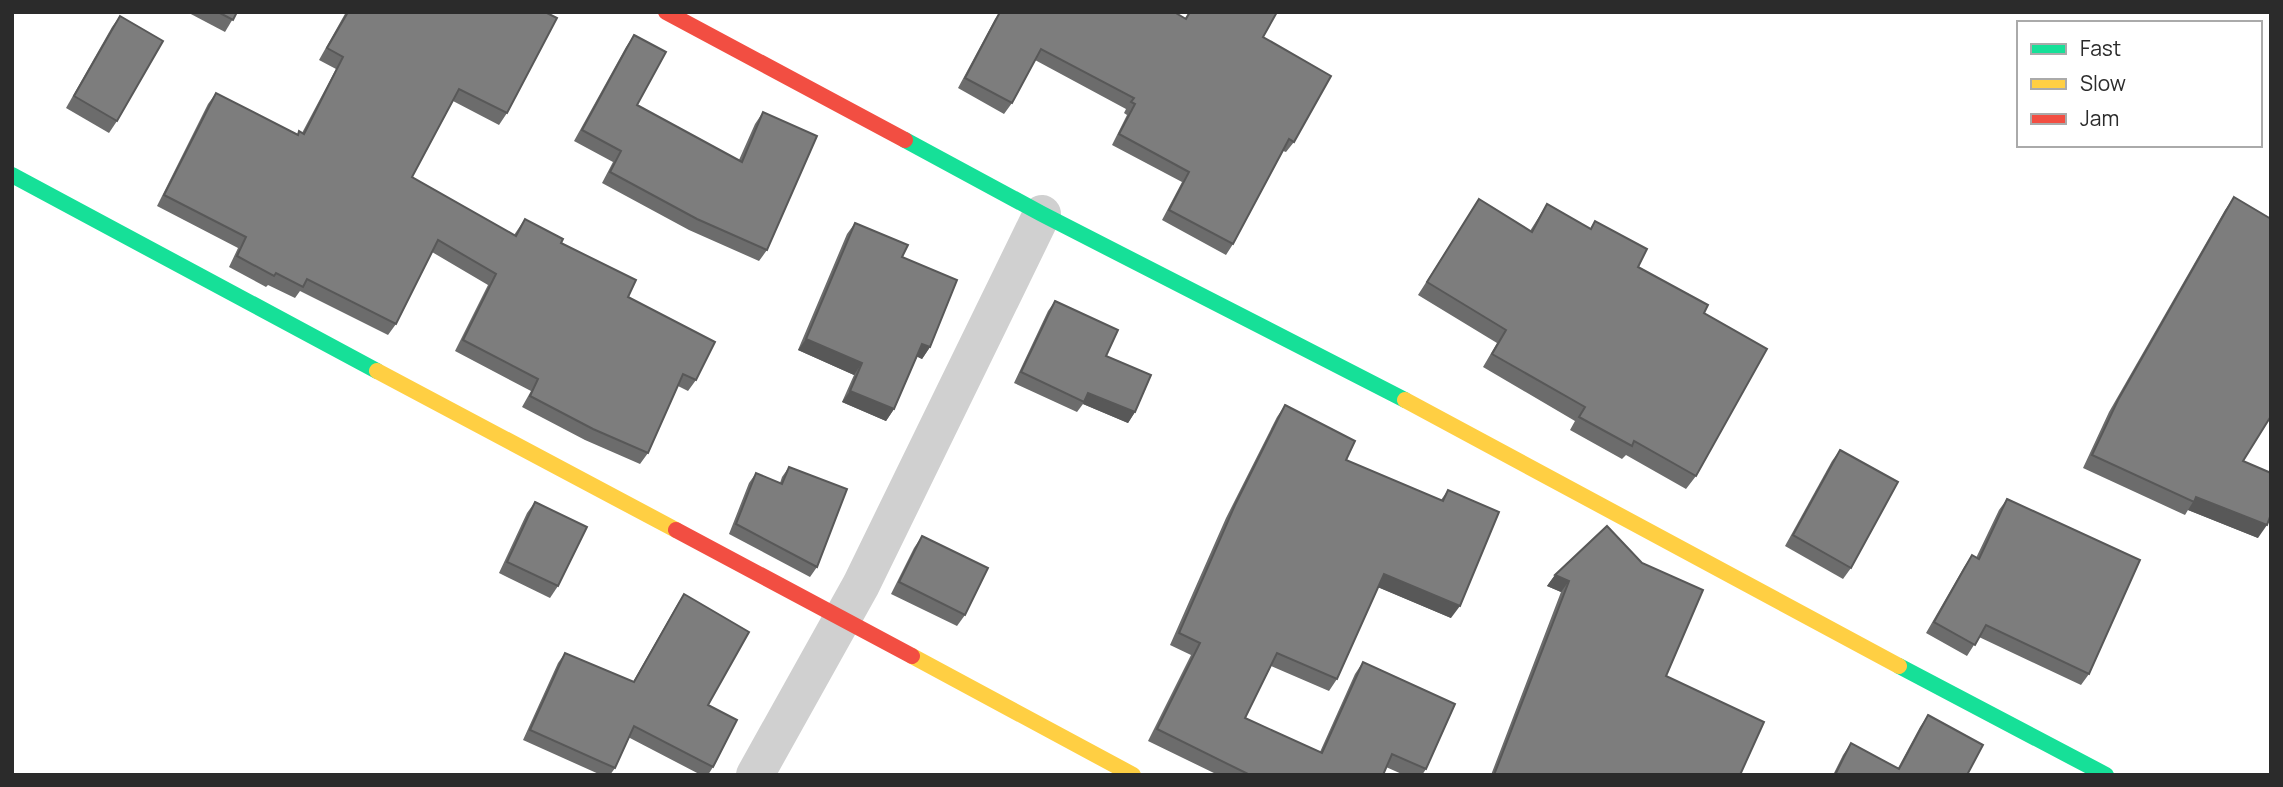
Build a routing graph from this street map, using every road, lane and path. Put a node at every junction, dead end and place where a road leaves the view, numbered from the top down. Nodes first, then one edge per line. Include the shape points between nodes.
1 (666, 12) edge
2 (12, 175) edge
3 (1042, 214) junction
4 (843, 618) junction
5 (755, 775) edge
6 (1133, 775) edge
7 (2106, 775) edge

1 - 3 street
2 - 4 street
3 - 4 street
3 - 7 street via 1395,395
4 - 5 street
4 - 6 street

